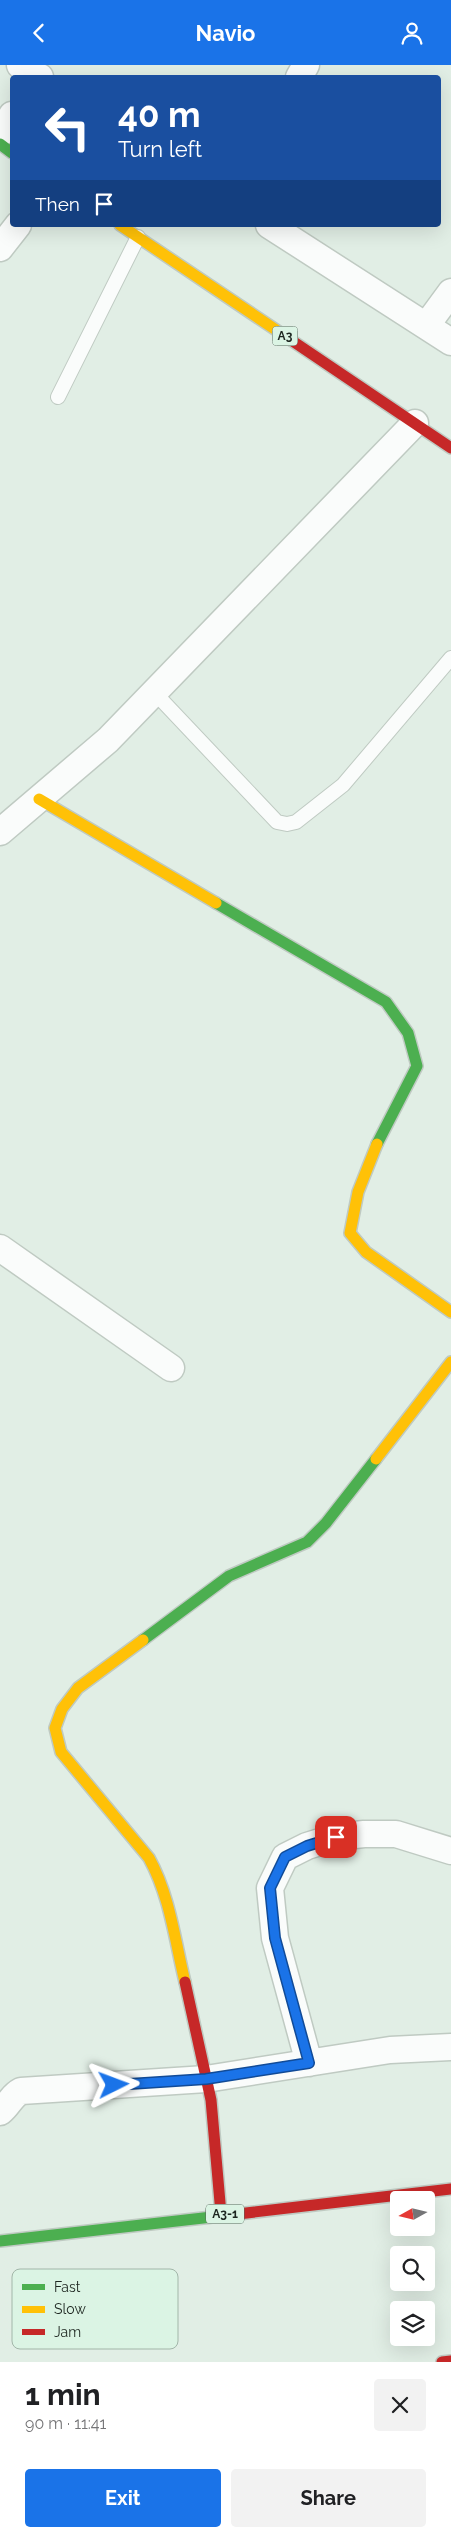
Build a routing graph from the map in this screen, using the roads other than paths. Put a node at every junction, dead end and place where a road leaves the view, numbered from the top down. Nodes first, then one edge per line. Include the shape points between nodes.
1 (20, 65) edge
2 (36, 75) edge
3 (10, 118) edge
4 (0, 134) edge
5 (16, 227) edge
6 (123, 227) edge
7 (272, 227) edge
8 (138, 237) junction
9 (0, 248) edge
10 (451, 292) edge
11 (426, 326) junction
12 (451, 342) edge
13 (58, 397) dead end
14 (415, 423) junction
15 (451, 448) edge
16 (451, 658) edge
17 (154, 692) junction
18 (39, 799) junction
19 (0, 832) edge
20 (0, 1248) edge
21 (451, 1312) edge
22 (451, 1362) edge
23 (171, 1368) dead end
24 (451, 1851) edge
25 (451, 2047) edge
26 (309, 2063) junction
27 (206, 2079) junction
28 (0, 2112) edge
29 (451, 2189) edge
30 (220, 2214) junction
31 (0, 2241) edge
32 (451, 2361) edge
33 (442, 2362) edge

1 - 2 street
3 - 4 street
5 - 9 street
6 - 8 main road, A3
7 - 11 street
8 - 13 lane
8 - 14 main road, A3
10 - 11 street
11 - 12 street
14 - 15 main road, A3
14 - 17 street
16 - 17 lane via 343,785 296,823 277,822
17 - 18 street via 108,740
18 - 19 street
18 - 21 main road via 386,1002 408,1033 417,1066 358,1187 350,1212 350,1233 366,1252
20 - 23 street
22 - 27 main road via 326,1523 307,1542 229,1576 78,1688 62,1709 55,1728 61,1752 158,1874
24 - 26 street via 396,1834 364,1834 336,1837 285,1857 270,1888 275,1938
25 - 26 street via 390,2050
26 - 27 street
27 - 28 street via 21,2091 13,2095
27 - 30 main road
29 - 30 main road, A3-1
30 - 31 main road, A3-1
32 - 33 main road

